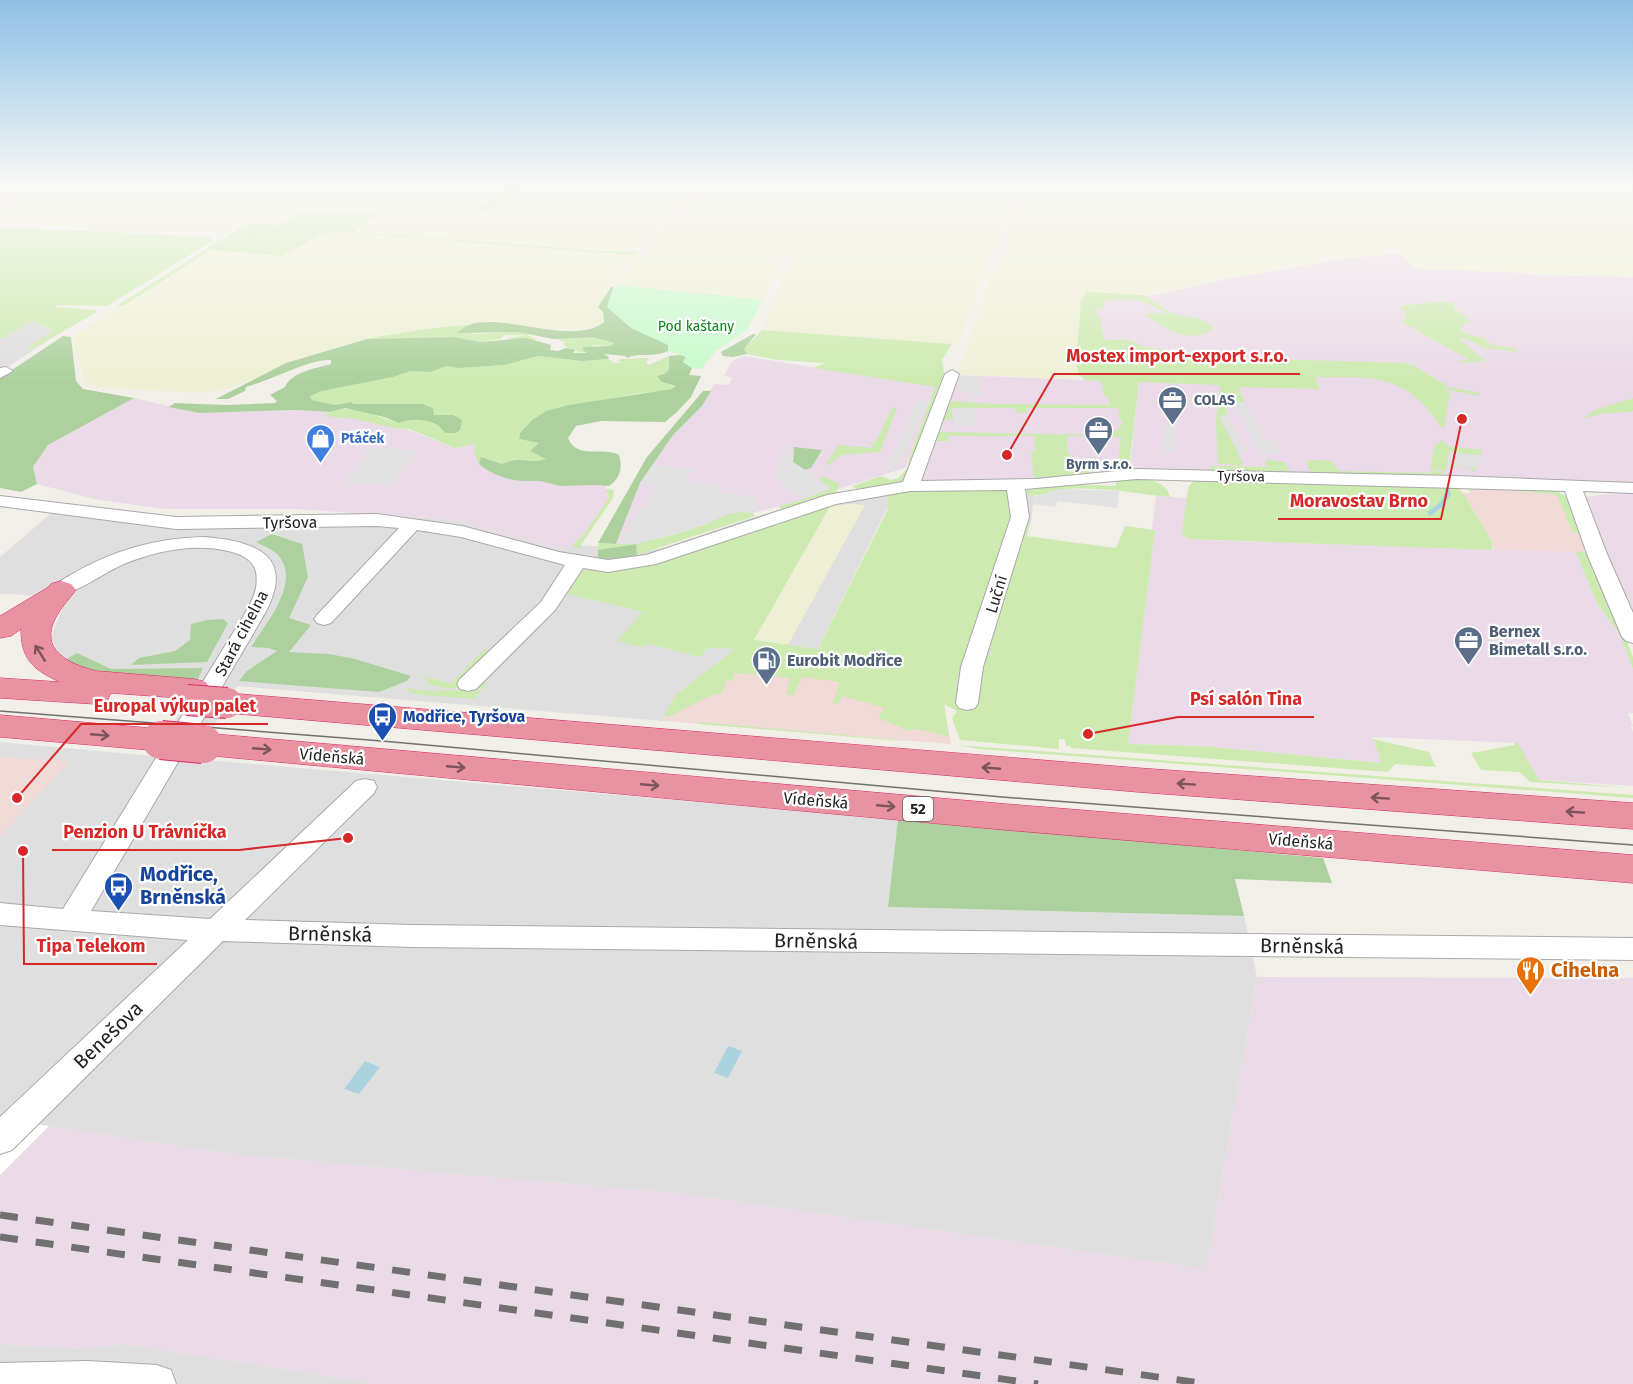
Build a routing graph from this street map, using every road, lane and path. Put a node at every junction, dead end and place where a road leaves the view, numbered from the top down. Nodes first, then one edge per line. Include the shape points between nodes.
1 (952, 374) dead end
2 (1014, 484) junction
3 (910, 486) junction
4 (1572, 486) junction
5 (1633, 488) edge
6 (0, 501) edge
7 (204, 524) junction
8 (413, 524) junction
9 (192, 542) junction
10 (577, 562) junction
11 (61, 590) junction
12 (324, 619) dead end
13 (0, 629) edge
14 (1633, 637) edge
15 (468, 684) dead end
16 (0, 688) edge
17 (190, 695) junction
18 (967, 704) dead end
19 (0, 726) edge
20 (365, 787) dead end
21 (1633, 816) edge
22 (1633, 869) edge
23 (0, 914) edge
24 (71, 920) junction
25 (215, 931) junction
26 (1633, 949) edge
27 (9, 1130) edge
28 (0, 1382) edge
29 (157, 1384) edge

1 - 3 street
2 - 3 street, Tyršova
2 - 4 street, Tyršova via 1137,474
2 - 18 street, Luční via 1020,517 972,667
3 - 10 street, Tyršova via 833,499 649,560 608,566
4 - 5 street, Tyršova
4 - 14 street
6 - 7 street, Tyršova via 141,520
7 - 8 street, Tyršova via 377,520
7 - 9 street
8 - 10 street, Tyršova via 462,532
8 - 12 street
9 - 11 street via 127,555 90,571
9 - 24 street, Stará cihelna via 224,544 253,555 265,569 264,594
10 - 15 street via 548,606
11 - 13 highway
17 -> 11 highway via 88,680 48,664 37,651 36,628
16 - 17 highway
21 -> 17 highway, bridge via 1138,780 273,707
19 -> 22 highway, Vídeňská / 52, bridge
20 - 25 street
23 - 24 street, Brněnská
24 - 25 street, Brněnská
25 - 26 street, Brněnská via 640,940
25 - 27 street, Benešova
28 - 29 street via 88,1380

